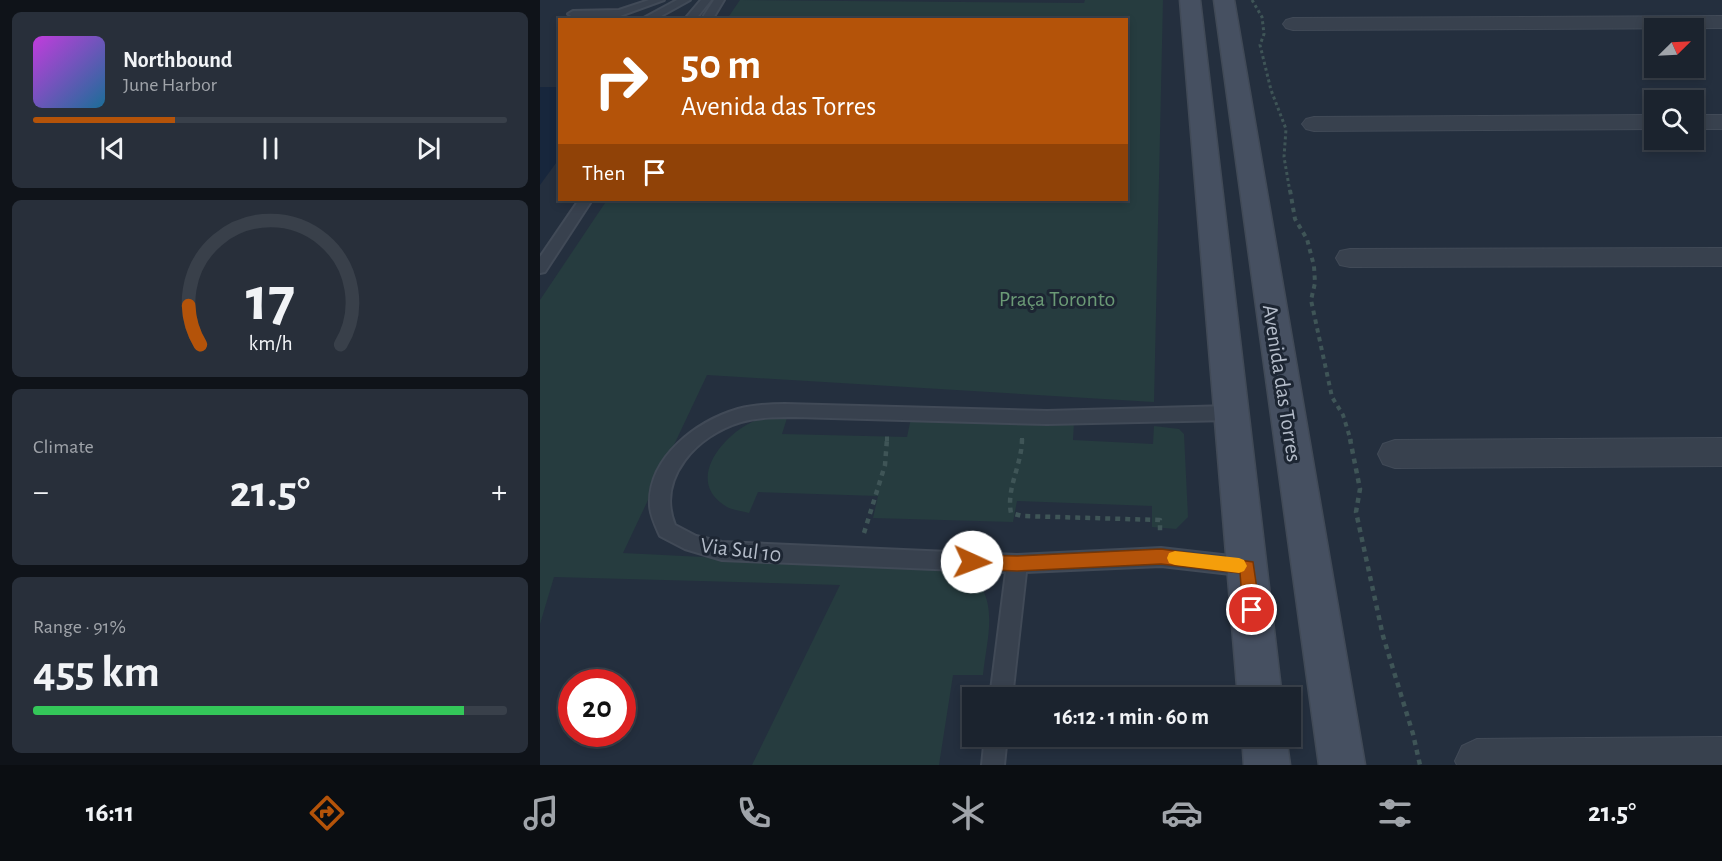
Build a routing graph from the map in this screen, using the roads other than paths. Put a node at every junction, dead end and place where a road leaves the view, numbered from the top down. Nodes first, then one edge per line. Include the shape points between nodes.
1 (659, 0) edge
2 (685, 0) edge
3 (706, 0) edge
4 (719, 0) edge
5 (1190, 0) edge
6 (1224, 0) edge
7 (1715, 0) edge
8 (1722, 8) edge
9 (1722, 13) edge
10 (573, 14) dead end
11 (649, 18) edge
12 (691, 18) edge
13 (707, 18) edge
14 (1722, 21) edge
15 (1293, 24) dead end
16 (1194, 43) junction
17 (1231, 45) junction
18 (1644, 122) edge
19 (1704, 122) edge
20 (1722, 122) edge
21 (1314, 124) dead end
22 (584, 201) edge
23 (1722, 257) edge
24 (1350, 258) dead end
25 (540, 268) edge
26 (1230, 412) junction
27 (1722, 452) edge
28 (1395, 454) dead end
29 (1017, 564) junction
30 (1248, 567) junction
31 (1002, 687) edge
32 (1259, 687) edge
33 (995, 747) edge
34 (1265, 747) edge
35 (1722, 759) edge
36 (1477, 761) dead end
37 (993, 765) edge
38 (1267, 765) edge
39 (1342, 765) edge

1 - 10 lane via 620,13
2 - 11 lane
3 - 12 lane
4 - 13 lane
5 - 16 main road
6 - 17 main road, Avenida das Torres
7 - 8 street
9 - 14 street
14 - 15 street
16 - 17 main road via 1214,48
16 - 26 main road
17 - 39 main road, Avenida das Torres
18 - 21 street
19 - 20 street
22 - 25 lane
23 - 24 street
26 - 29 lane, Via Sul 10 via 1023,417 765,410 718,424 677,456 663,478 659,505 667,530 692,543 722,551
26 - 30 main road
27 - 28 street
29 - 30 lane, Via Sul 10 via 1161,556
29 - 31 lane
30 - 32 main road
33 - 37 lane
34 - 38 main road
35 - 36 street

